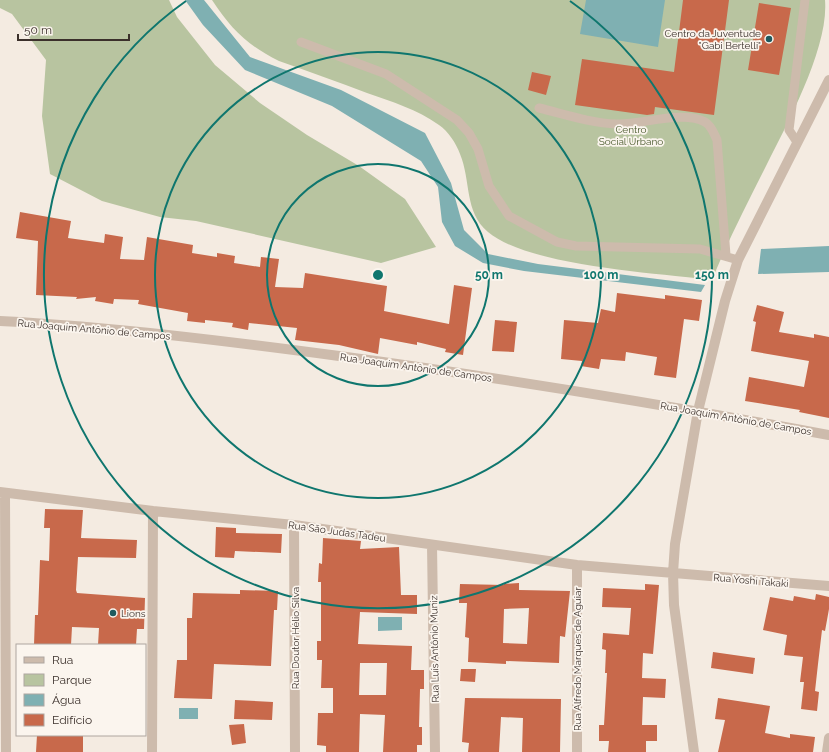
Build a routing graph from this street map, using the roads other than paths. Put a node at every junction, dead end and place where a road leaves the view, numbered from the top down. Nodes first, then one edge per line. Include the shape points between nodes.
1 (805, 0) edge
2 (301, 42) dead end
3 (829, 80) edge
4 (538, 108) dead end
5 (797, 142) junction
6 (726, 255) junction
7 (738, 260) junction
8 (0, 322) edge
9 (698, 411) junction
10 (829, 435) edge
11 (2, 493) edge
12 (153, 511) junction
13 (294, 525) junction
14 (432, 545) junction
15 (577, 565) junction
16 (673, 573) junction
17 (829, 586) edge
18 (3, 617) edge
19 (829, 738) edge
20 (6, 752) edge
21 (152, 752) edge
22 (295, 752) edge
23 (435, 752) edge
24 (577, 752) edge
25 (694, 752) edge
26 (827, 752) edge

1 - 5 lane via 789,130
2 - 6 lane via 386,74 457,120 469,133 478,149 489,186 509,216 557,242 576,246 700,249
3 - 5 street
4 - 6 lane via 618,124 661,119 694,119 706,122 717,140
5 - 7 street
6 - 7 lane
7 - 9 street via 724,301
8 - 9 street, Rua Joaquim Antônio de Campos via 153,332 297,350
9 - 10 street, Rua Joaquim Antônio de Campos
9 - 16 street via 675,544
11 - 12 street, Rua São Judas Tadeu
11 - 18 street
12 - 13 street, Rua São Judas Tadeu
12 - 21 street
13 - 14 street, Rua São Judas Tadeu
13 - 22 street, Rua Doutor Hélio Silva
14 - 15 street, Rua São Judas Tadeu
14 - 23 street, Rua Luís Antônio Muniz
15 - 16 street, Rua São Judas Tadeu
15 - 24 street, Rua Alfredo Marques de Aguiar
16 - 17 street, Rua Yoshi Takaki
16 - 25 street via 675,610
18 - 20 street
19 - 26 street

